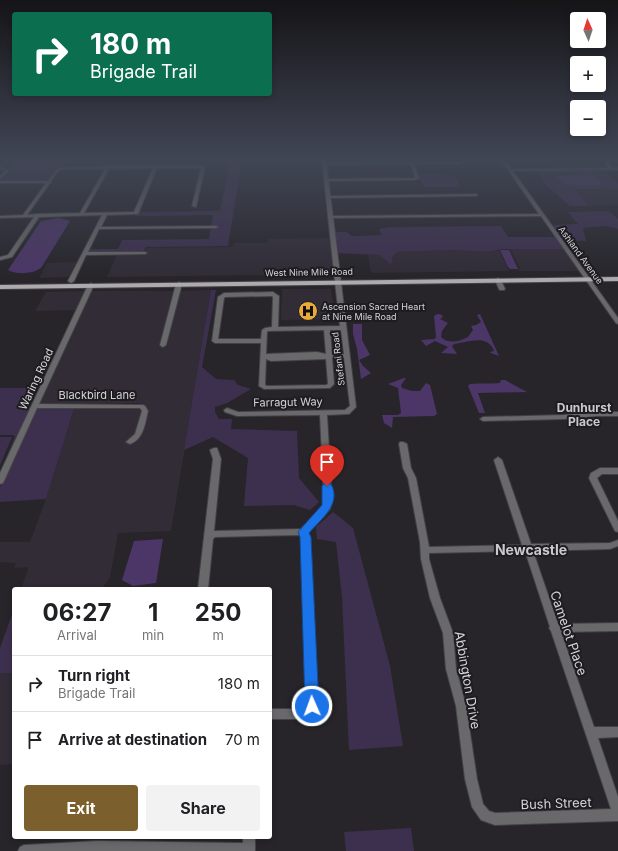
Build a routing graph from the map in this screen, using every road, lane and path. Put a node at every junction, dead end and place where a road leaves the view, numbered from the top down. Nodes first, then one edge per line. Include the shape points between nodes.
1 (36, 200) edge
2 (90, 200) edge
3 (142, 200) edge
4 (195, 200) edge
5 (328, 200) edge
6 (531, 200) edge
7 (194, 206) dead end
8 (105, 214) junction
9 (541, 214) junction
10 (25, 215) junction
11 (38, 215) junction
12 (81, 215) junction
13 (0, 216) edge
14 (331, 217) junction
15 (216, 227) dead end
16 (98, 228) junction
17 (145, 253) dead end
18 (85, 254) junction
19 (0, 259) edge
20 (618, 276) edge
21 (586, 277) junction
22 (338, 280) junction
23 (498, 280) junction
24 (71, 281) junction
25 (175, 282) junction
26 (0, 284) edge
27 (91, 286) junction
28 (502, 288) dead end
29 (618, 322) edge
30 (275, 328) junction
31 (327, 328) junction
32 (344, 328) junction
33 (264, 341) junction
34 (163, 345) dead end
35 (263, 356) junction
36 (329, 356) junction
37 (347, 356) junction
38 (34, 406) junction
39 (227, 410) dead end
40 (349, 411) joint
41 (323, 413) junction
42 (618, 414) edge
43 (483, 419) dead end
44 (130, 442) dead end
45 (403, 444) dead end
46 (214, 450) dead end
47 (498, 460) dead end
48 (618, 471) edge
49 (0, 481) edge
50 (618, 528) edge
51 (304, 534) junction
52 (209, 538) junction
53 (618, 543) edge
54 (526, 548) junction
55 (424, 550) junction
56 (203, 587) edge
57 (618, 627) edge
58 (554, 628) junction
59 (272, 714) edge
60 (618, 732) edge
61 (590, 733) junction
62 (618, 815) edge
63 (495, 819) joint
64 (249, 846) edge
65 (81, 849) edge
66 (24, 851) edge

1 - 10 street
2 - 12 street
3 - 8 street via 136,213
4 - 7 street
5 - 14 street, Stefani Road
6 - 9 street, Ashland Avenue
8 - 12 street
8 - 16 street
9 - 14 street
9 - 21 street, Ashland Avenue
10 - 11 street
10 - 13 street
11 - 12 street
11 - 19 street via 10,256
14 - 22 street, Stefani Road
15 - 16 street
16 - 18 street
17 - 18 street
18 - 24 street
20 - 21 main road, West Nine Mile Road
21 - 22 main road, West Nine Mile Road via 426,276
21 - 23 main road, West Nine Mile Road
21 - 29 street, Ashland Avenue
22 - 23 main road, West Nine Mile Road
22 - 25 main road, West Nine Mile Road
22 - 25 main road, West Nine Mile Road
22 - 32 street, Stefani Road
23 - 28 street
24 - 25 main road, West Nine Mile Road
24 - 26 main road, West Nine Mile Road via 56,284
25 - 27 main road, West Nine Mile Road
25 - 34 street
26 - 27 main road, West Nine Mile Road
27 - 38 street, Waring Road
30 - 31 street
30 - 33 street via 267,328 264,331
30 - 33 street via 276,296 272,294 221,297 215,341
31 - 32 street
31 - 36 street
32 - 37 street, Stefani Road
33 - 35 street
35 - 36 street
35 - 36 street via 262,386 266,388 328,387 331,384
36 - 37 street
37 - 40 street, Stefani Road via 353,407
38 - 44 street, Blackbird Lane via 141,406 145,411 138,435
38 - 49 street, Waring Road
39 - 41 street, Farragut Way via 238,414
40 - 41 street, Farragut Way
41 - 51 street via 328,501 327,507
42 - 43 street
45 - 55 street, Abbington Drive via 407,468 412,478
46 - 52 street via 217,459
47 - 54 street, Camelot Place
48 - 50 street via 600,471 593,478
51 - 52 street via 212,534
51 - 59 street via 312,706 308,712 302,714
52 - 56 street
53 - 54 street via 610,546
54 - 55 street
54 - 58 street, Camelot Place
55 - 63 street, Abbington Drive via 435,598 448,633 451,669 461,706 478,807 485,816
57 - 58 street
58 - 61 street, Camelot Place
60 - 61 street
61 - 62 street, Camelot Place
62 - 63 street, Bush Street
64 - 65 street
65 - 66 street

